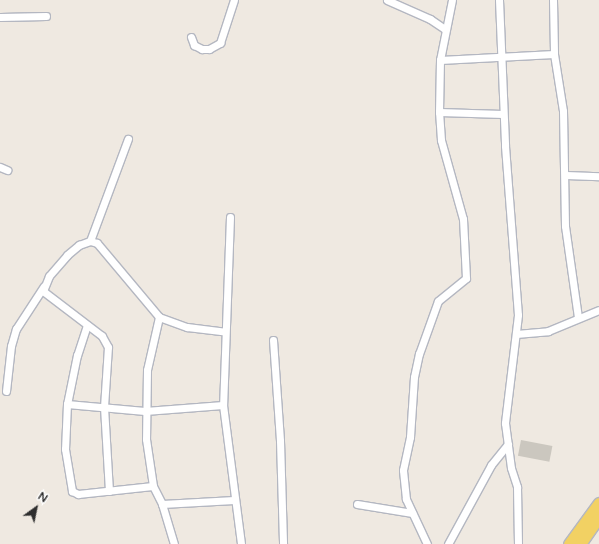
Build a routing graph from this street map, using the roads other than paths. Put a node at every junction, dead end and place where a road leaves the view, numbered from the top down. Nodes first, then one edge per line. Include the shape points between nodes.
1 (234, 0) edge
2 (388, 0) edge
3 (452, 0) edge
4 (499, 0) edge
5 (553, 0) edge
6 (46, 16) dead end
7 (0, 17) edge
8 (445, 29) junction
9 (191, 37) dead end
10 (554, 54) junction
11 (499, 58) junction
12 (440, 60) junction
13 (439, 112) junction
14 (503, 114) junction
15 (128, 139) dead end
16 (566, 175) junction
17 (599, 176) edge
18 (230, 217) dead end
19 (90, 241) junction
20 (45, 284) junction
21 (599, 310) edge
22 (158, 317) junction
23 (578, 317) junction
24 (88, 325) junction
25 (224, 332) junction
26 (516, 334) junction
27 (273, 340) dead end
28 (6, 391) dead end
29 (67, 404) junction
30 (223, 405) junction
31 (104, 407) junction
32 (145, 411) junction
33 (508, 444) junction
34 (153, 486) junction
35 (109, 491) junction
36 (234, 500) junction
37 (599, 503) edge
38 (162, 504) junction
39 (357, 504) dead end
40 (412, 513) junction
41 (599, 516) edge
42 (174, 544) edge
43 (241, 544) edge
44 (283, 544) edge
45 (427, 544) edge
46 (448, 544) edge
47 (518, 544) edge
48 (569, 544) edge
49 (580, 544) edge

1 - 9 street via 220,43 209,49 202,49 194,45
2 - 8 street via 420,14
3 - 8 street
4 - 11 street
5 - 10 street
6 - 7 street
8 - 12 street
10 - 11 street
10 - 16 street via 562,111
11 - 12 street
11 - 14 street
12 - 13 street
13 - 14 street
13 - 40 street via 441,140 464,219 466,278 461,284 443,294 438,301 419,354 414,377 410,437 403,470 403,486
14 - 26 street via 518,315
15 - 19 street
16 - 17 street
16 - 23 street via 565,226
18 - 25 street
19 - 20 street via 79,245 67,255
19 - 22 street via 96,243
20 - 24 street via 43,292
20 - 28 street via 16,329 11,346
21 - 23 street
22 - 25 street via 194,328
22 - 32 street via 147,370
23 - 26 street via 548,331
24 - 29 street via 77,355
24 - 31 street via 102,336 108,346
25 - 30 street
26 - 33 street via 505,423
27 - 44 street via 280,441
29 - 31 street
29 - 35 street via 65,448 72,491 78,494
30 - 32 street
30 - 36 street
31 - 32 street
31 - 35 street
32 - 34 street via 148,462
33 - 46 street via 491,465
33 - 47 street via 517,487
34 - 35 street
34 - 38 street
36 - 38 street
36 - 43 street
37 - 48 main road
38 - 42 street
39 - 40 street
40 - 45 street
41 - 49 main road

